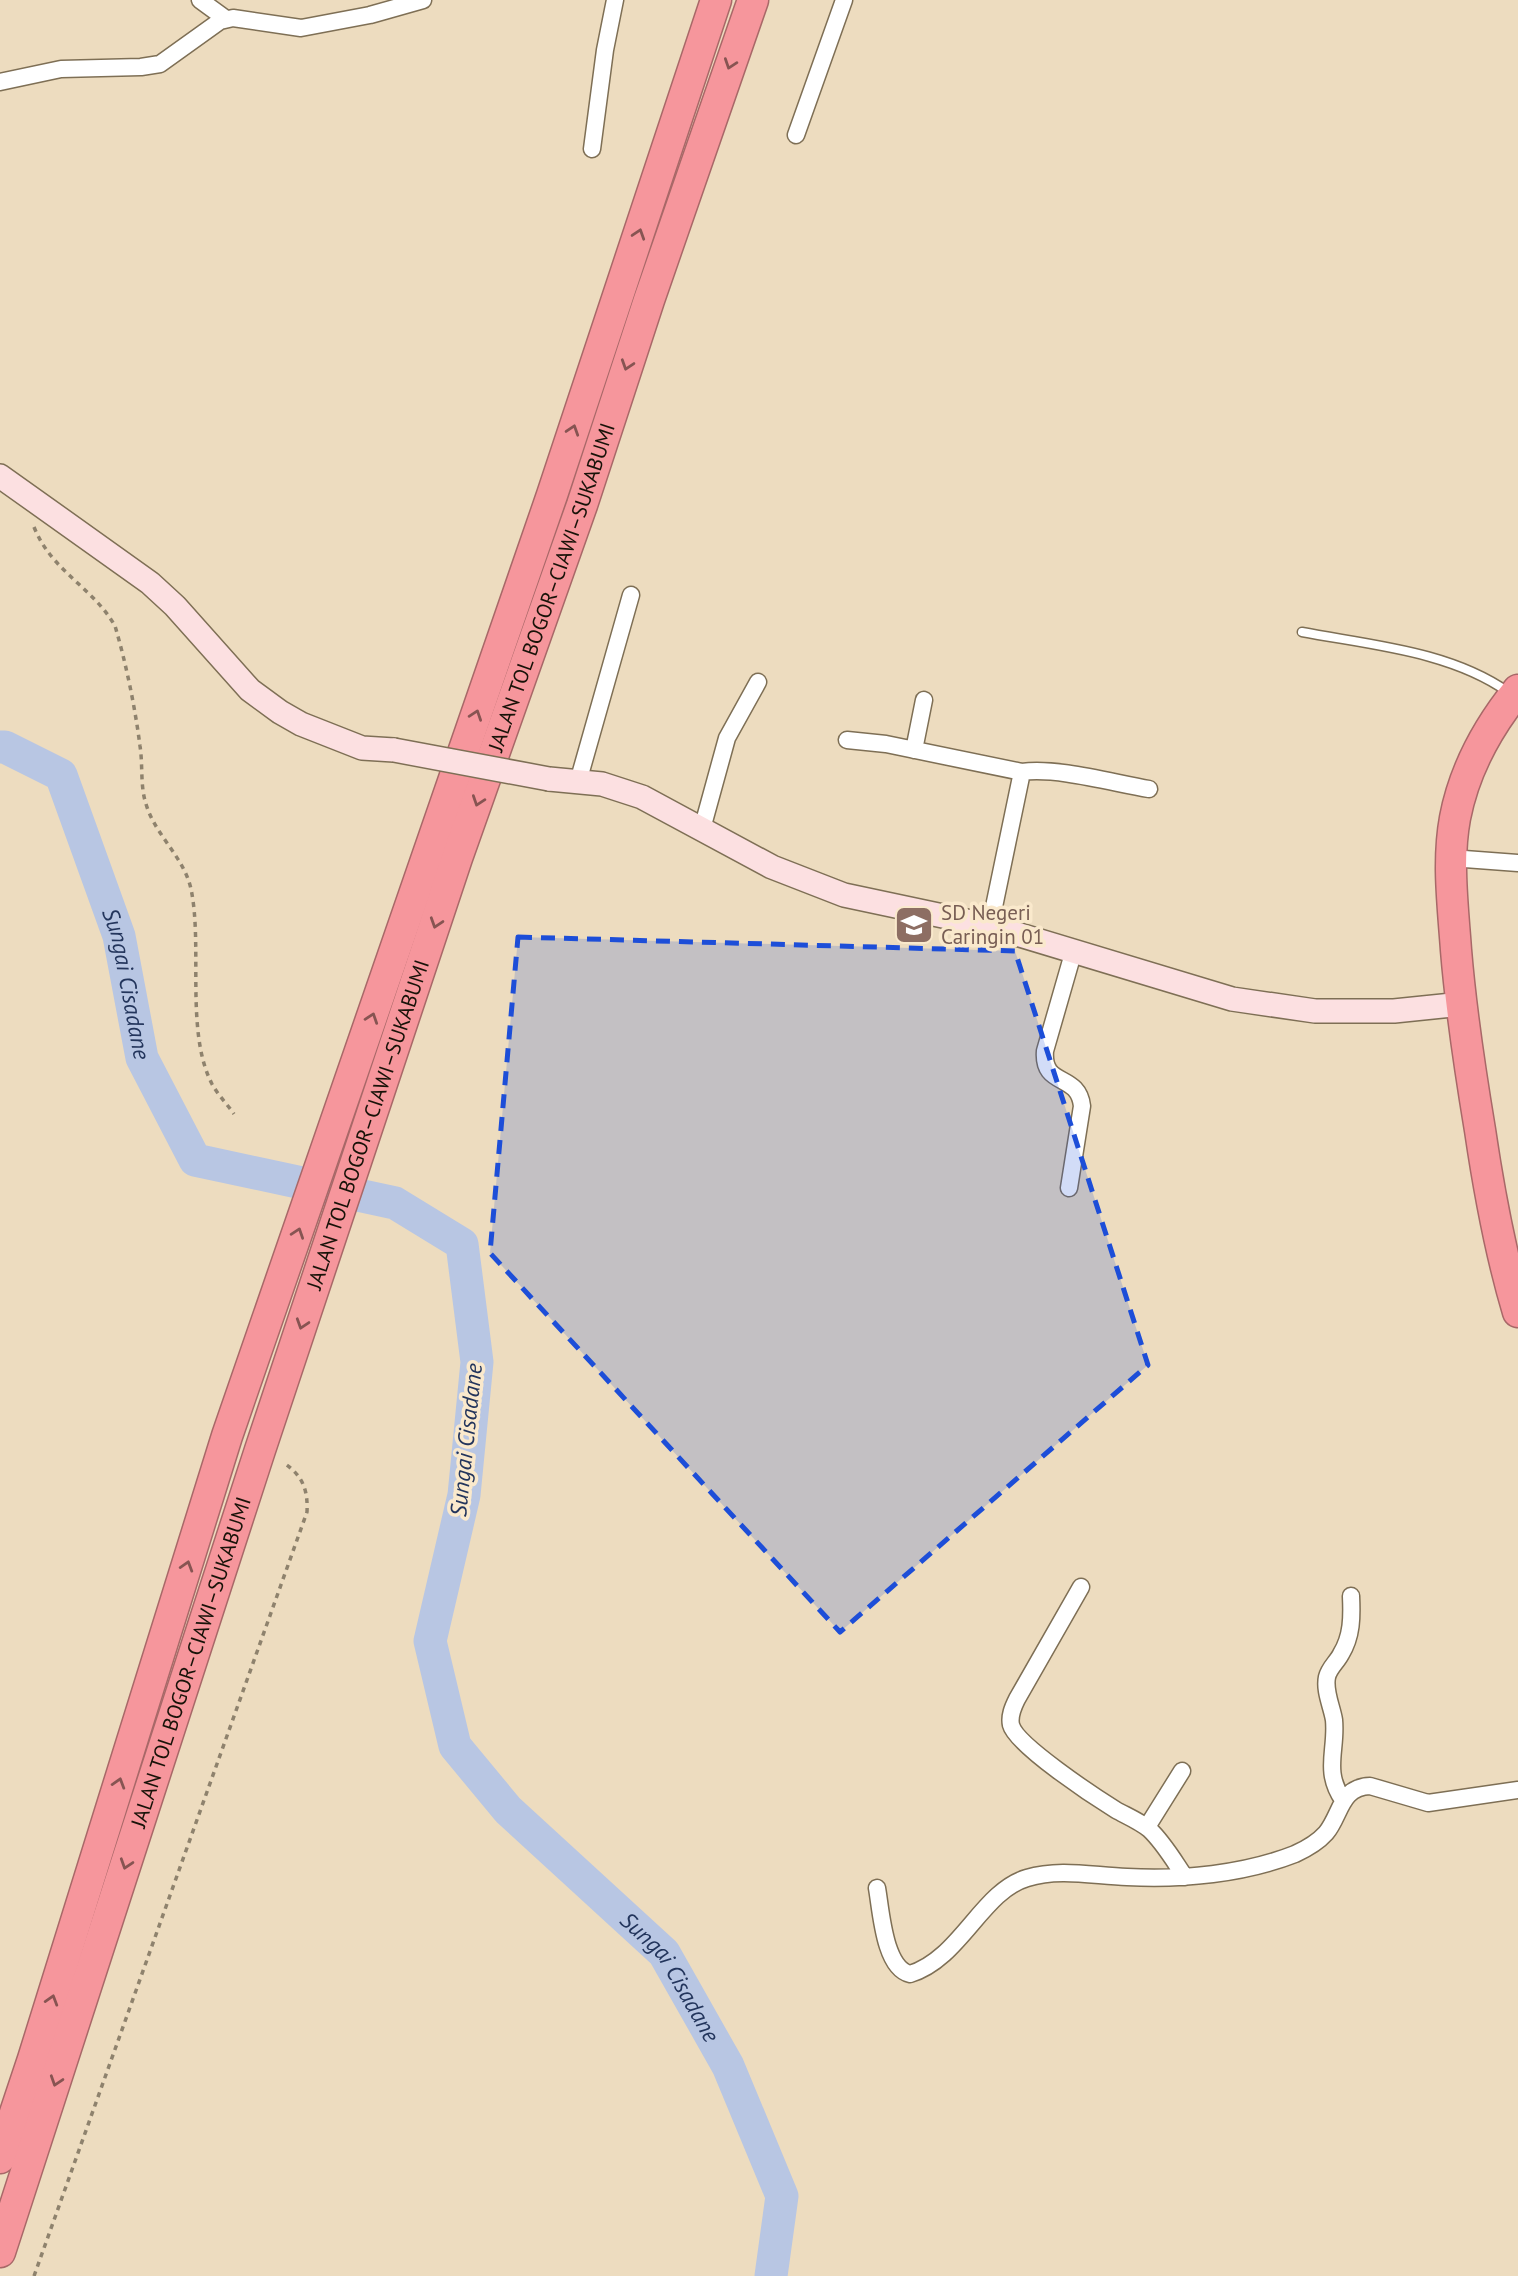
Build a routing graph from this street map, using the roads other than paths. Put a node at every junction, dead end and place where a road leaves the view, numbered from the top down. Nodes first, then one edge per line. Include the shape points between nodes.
1 (200, 0) edge
2 (423, 0) edge
3 (615, 0) edge
4 (716, 0) edge
5 (753, 0) edge
6 (844, 0) edge
7 (226, 19) junction
8 (0, 82) edge
9 (796, 135) dead end
10 (592, 149) dead end
11 (0, 476) edge
12 (631, 595) dead end
13 (1302, 632) dead end
14 (758, 682) dead end
15 (1516, 693) edge
16 (924, 700) dead end
17 (847, 740) dead end
18 (914, 750) junction
19 (1022, 772) junction
20 (579, 782) junction
21 (1149, 789) dead end
22 (702, 829) junction
23 (444, 853) junction
24 (1451, 858) junction
25 (1518, 863) edge
26 (990, 926) junction
27 (1074, 950) junction
28 (1462, 1004) junction
29 (1069, 1188) dead end
30 (1512, 1271) edge
31 (1518, 1312) edge
32 (1081, 1587) dead end
33 (1351, 1596) dead end
34 (1182, 1771) dead end
35 (1518, 1790) edge
36 (1343, 1800) junction
37 (1147, 1827) junction
38 (1185, 1877) junction
39 (877, 1888) dead end
40 (0, 2158) edge
41 (0, 2252) edge

1 - 7 street
2 - 7 street via 301,27 242,17
3 - 10 street
23 -> 4 highway, JALAN TOL BOGOR–CIAWI–SUKABUMI via 552,495
5 -> 23 highway, JALAN TOL BOGOR–CIAWI–SUKABUMI via 582,505
6 - 9 street
7 - 8 street via 159,64 61,69
11 - 20 street, bridge via 163,594 250,690 280,712 362,748
12 - 20 street
13 - 15 lane via 1426,656
14 - 22 street via 727,738
15 - 24 highway via 1467,775 1455,817
16 - 18 street
17 - 18 street
18 - 19 street
19 - 21 street
19 - 26 street
20 - 22 street via 642,797
22 - 26 street via 772,867 844,895
40 -> 23 highway, JALAN TOL BOGOR–CIAWI–SUKABUMI via 227,1436
23 -> 41 highway, JALAN TOL BOGOR–CIAWI–SUKABUMI via 272,1456
24 - 25 street
24 - 28 highway
26 - 27 street
27 - 28 street via 1220,996 1285,1008 1394,1011
27 - 29 street via 1044,1064 1081,1096
28 - 30 highway via 1485,1161
30 - 31 highway
32 - 37 street via 1017,1699 1011,1727 1016,1736 1087,1791
33 - 36 street via 1351,1630 1326,1681 1334,1728 1332,1770
34 - 37 street
35 - 36 street via 1428,1803 1370,1786 1352,1791
36 - 38 street via 1325,1833 1303,1850 1242,1868
37 - 38 street
38 - 39 street via 1060,1872 1021,1880 1006,1889 936,1962 909,1974 891,1956

